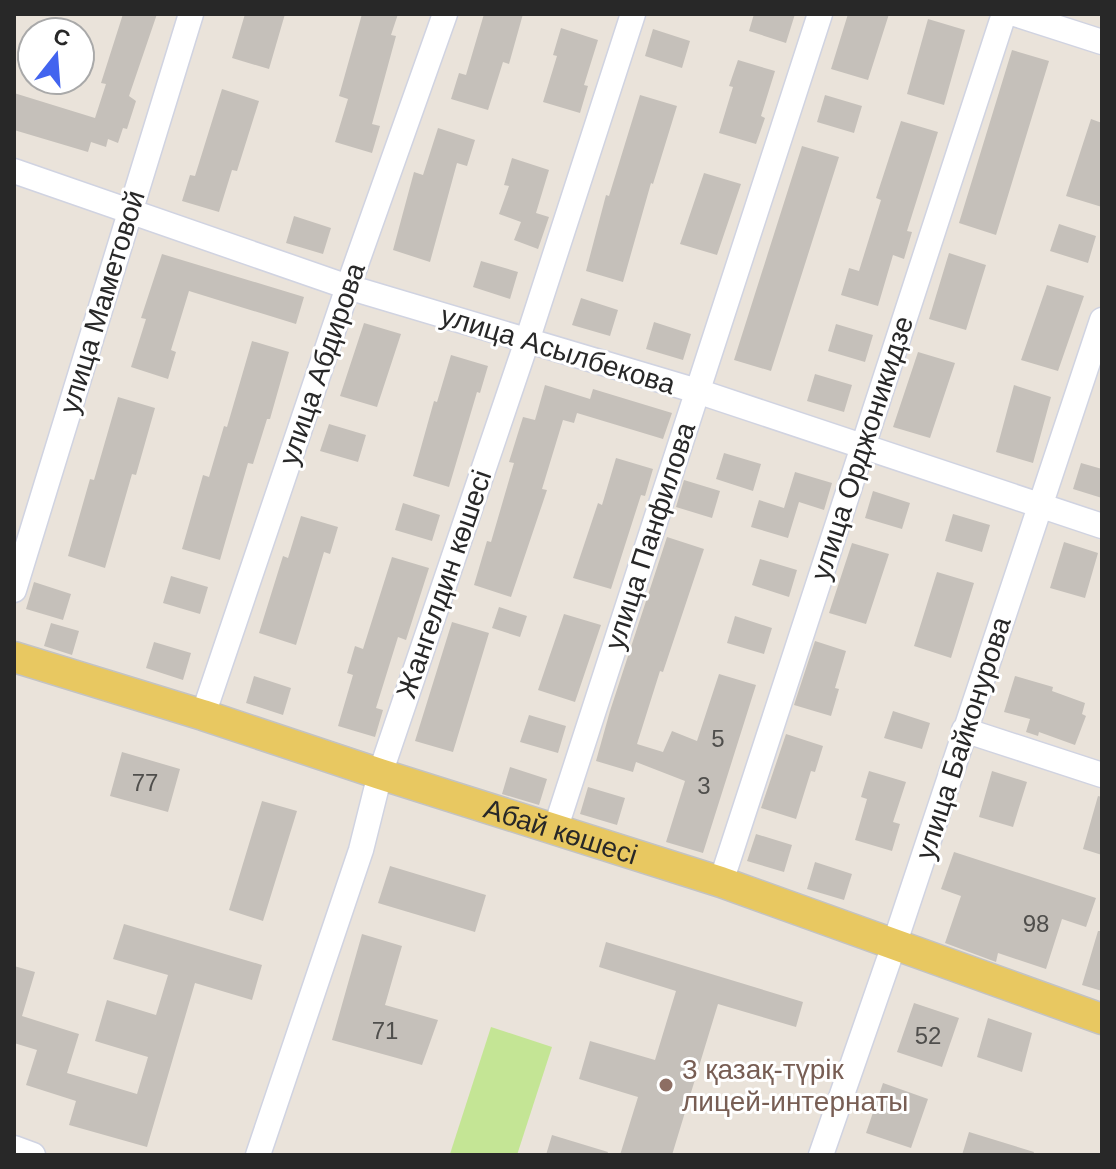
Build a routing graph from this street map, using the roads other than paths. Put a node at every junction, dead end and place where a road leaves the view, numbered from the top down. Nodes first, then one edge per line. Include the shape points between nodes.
1 (191, 14) edge
2 (445, 14) edge
3 (633, 14) edge
4 (820, 14) edge
5 (1004, 14) edge
6 (1015, 14) edge
7 (1102, 42) edge
8 (14, 171) edge
9 (129, 210) junction
10 (348, 287) junction
11 (1102, 320) edge
12 (527, 341) junction
13 (697, 391) junction
14 (862, 446) junction
15 (1041, 505) junction
16 (1102, 526) edge
17 (14, 590) edge
18 (14, 657) edge
19 (203, 715) junction
20 (964, 730) junction
21 (380, 774) junction
22 (1102, 775) edge
23 (555, 830) junction
24 (721, 882) junction
25 (895, 942) junction
26 (1102, 1019) edge
27 (14, 1148) edge
28 (32, 1155) edge
29 (258, 1155) edge
30 (821, 1155) edge

1 - 9 street, улица Маметовой
2 - 10 street, улица Абдирова
3 - 12 street, Жангелдин көшесі
4 - 13 street, улица Панфилова
5 - 14 street, улица Орджоникидзе
6 - 7 street
8 - 9 street, улица Асылбекова
9 - 10 street, улица Асылбекова
9 - 17 street, улица Маметовой
10 - 12 street, улица Асылбекова
10 - 19 street, улица Абдирова
11 - 15 street, улица Байконурова
12 - 13 street, улица Асылбекова
12 - 21 street, Жангелдин көшесі
13 - 14 street, улица Асылбекова
13 - 23 street, улица Панфилова
14 - 15 street, улица Асылбекова
14 - 24 street, улица Орджоникидзе
15 - 16 street, улица Асылбекова
15 - 20 street, улица Байконурова
18 - 19 main road, Абай көшесі
19 - 21 main road, Абай көшесі
20 - 22 street
20 - 25 street, улица Байконурова
21 - 23 main road, Абай көшесі
21 - 29 street, Жангелдин көшесі via 361,850
23 - 24 main road, Абай көшесі
24 - 25 main road, Абай көшесі
25 - 26 main road, Абай көшесі
25 - 30 street, улица Байконурова
27 - 28 street

